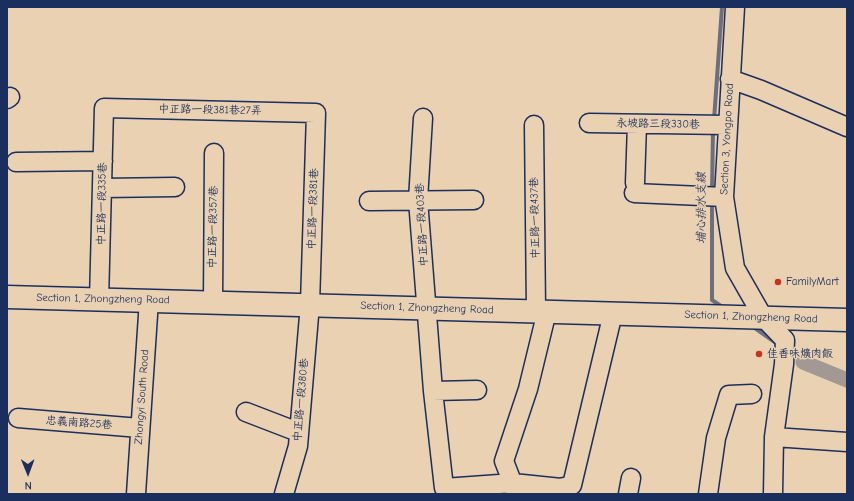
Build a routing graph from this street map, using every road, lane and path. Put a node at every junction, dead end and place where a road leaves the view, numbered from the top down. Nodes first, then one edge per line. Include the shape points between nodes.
1 (735, 7) edge
2 (730, 80) junction
3 (104, 108) joint
4 (316, 113) joint
5 (423, 118) dead end
6 (589, 123) dead end
7 (637, 124) junction
8 (727, 124) junction
9 (534, 125) dead end
10 (847, 127) edge
11 (214, 153) dead end
12 (102, 161) junction
13 (16, 162) dead end
14 (175, 187) dead end
15 (102, 188) junction
16 (724, 196) junction
17 (418, 200) junction
18 (474, 200) dead end
19 (369, 201) dead end
20 (7, 297) edge
21 (149, 300) junction
22 (100, 301) junction
23 (213, 302) junction
24 (310, 304) junction
25 (427, 308) junction
26 (541, 311) junction
27 (613, 313) junction
28 (763, 317) junction
29 (847, 320) edge
30 (477, 390) dead end
31 (433, 391) junction
32 (752, 394) dead end
33 (246, 412) dead end
34 (18, 418) dead end
35 (140, 428) junction
36 (298, 432) junction
37 (774, 437) junction
38 (847, 442) edge
39 (514, 488) edge
40 (136, 494) edge
41 (284, 494) edge
42 (708, 494) edge
43 (774, 494) edge

1 - 2 street, Section 3, Yongpo Road
2 - 8 street, Section 3, Yongpo Road
2 - 10 street via 761,90
3 - 4 street, 中正路一段381巷27弄
3 - 12 street, 中正路一段335巷
4 - 24 street, 中正路一段381巷
5 - 17 street, 中正路一段403巷
6 - 7 street, 永坡路三段330巷
7 - 8 street, 永坡路三段330巷
7 - 16 street via 634,188
8 - 16 street, Section 3, Yongpo Road
9 - 26 street, 中正路一段437巷
11 - 23 street, 中正路一段357巷
12 - 13 street
12 - 15 street, 中正路一段335巷
14 - 15 street
15 - 22 street, 中正路一段335巷
16 - 28 street, Section 3, Yongpo Road via 735,268
17 - 18 street
17 - 19 street
17 - 25 street, 中正路一段403巷
20 - 22 main road, Section 1, Zhongzheng Road
21 - 22 main road, Section 1, Zhongzheng Road
21 - 23 main road, Section 1, Zhongzheng Road
21 - 35 street, Zhongyi South Road
23 - 24 main road, Section 1, Zhongzheng Road
24 - 25 main road, Section 1, Zhongzheng Road
24 - 36 street, 中正路一段380巷
25 - 26 main road, Section 1, Zhongzheng Road
25 - 31 street, 中正路一段403巷
26 - 27 main road, Section 1, Zhongzheng Road
26 - 39 street, 中正路一段437巷 via 528,389 504,461
27 - 28 main road, Section 1, Zhongzheng Road
27 - 39 street via 572,485 561,488
28 - 29 main road, Section 1, Zhongzheng Road
28 - 37 street, Section 3, Yongpo Road via 785,340
30 - 31 street
31 - 39 street, 中正路一段403巷 via 444,488
32 - 42 street via 729,396 716,438
33 - 36 street
34 - 35 street, 忠義南路25巷
35 - 40 street, Zhongyi South Road
36 - 41 street, 中正路一段380巷 via 298,446
37 - 38 street
37 - 43 street, Section 3, Yongpo Road

